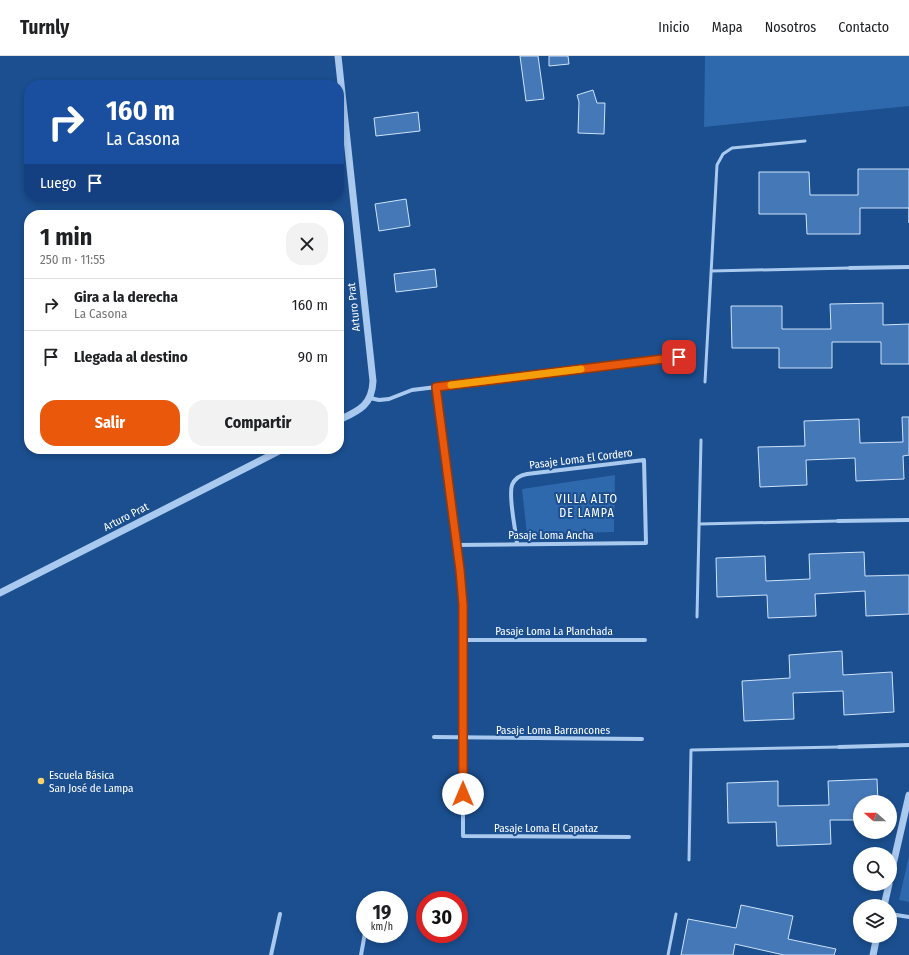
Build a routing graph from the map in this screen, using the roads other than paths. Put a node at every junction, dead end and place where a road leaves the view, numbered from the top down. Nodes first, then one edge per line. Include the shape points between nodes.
1 (338, 56) edge
2 (341, 80) edge
3 (344, 112) edge
4 (805, 141) dead end
5 (909, 267) edge
6 (850, 268) joint
7 (711, 271) junction
8 (679, 357) dead end
9 (705, 382) dead end
10 (436, 387) junction
11 (370, 398) junction
12 (344, 418) edge
13 (701, 440) dead end
14 (273, 454) edge
15 (644, 460) joint
16 (909, 520) edge
17 (838, 522) joint
18 (699, 524) junction
19 (517, 544) junction
20 (456, 545) junction
21 (0, 593) edge
22 (697, 617) dead end
23 (464, 640) junction
24 (645, 640) dead end
25 (434, 737) dead end
26 (464, 738) junction
27 (642, 740) dead end
28 (909, 746) edge
29 (839, 747) joint
30 (909, 795) edge
31 (629, 837) dead end
32 (897, 847) edge
33 (689, 860) dead end
34 (280, 914) dead end
35 (676, 914) dead end
36 (897, 915) edge
37 (909, 917) edge
38 (363, 943) edge
39 (876, 943) edge
40 (271, 955) edge
41 (360, 955) edge
42 (668, 955) edge
43 (873, 955) edge

1 - 2 street, Arturo Prat
3 - 11 street, Arturo Prat via 373,381
4 - 7 lane via 732,148 719,159 716,171
5 - 6 street
6 - 7 lane
7 - 9 lane
8 - 10 street
10 - 11 street via 412,390 384,400
10 - 20 street
11 - 12 street via 358,411
13 - 18 lane
14 - 21 street, Arturo Prat
15 - 19 street, Pasaje Loma El Cordero via 527,474 518,478 512,485 511,495
15 - 19 street, Pasaje Loma Ancha via 646,544
16 - 17 street
17 - 18 lane
18 - 22 lane
19 - 20 street, Pasaje Loma Ancha
20 - 23 street
23 - 24 street, Pasaje Loma La Planchada
23 - 26 street
25 - 26 street, Pasaje Loma Barrancones
26 - 27 street, Pasaje Loma Barrancones
26 - 31 street, Pasaje Loma El Capataz via 463,836
28 - 29 street
29 - 33 lane via 691,750
30 - 32 street
34 - 40 street
35 - 42 lane
36 - 37 street
38 - 41 street
39 - 43 street

